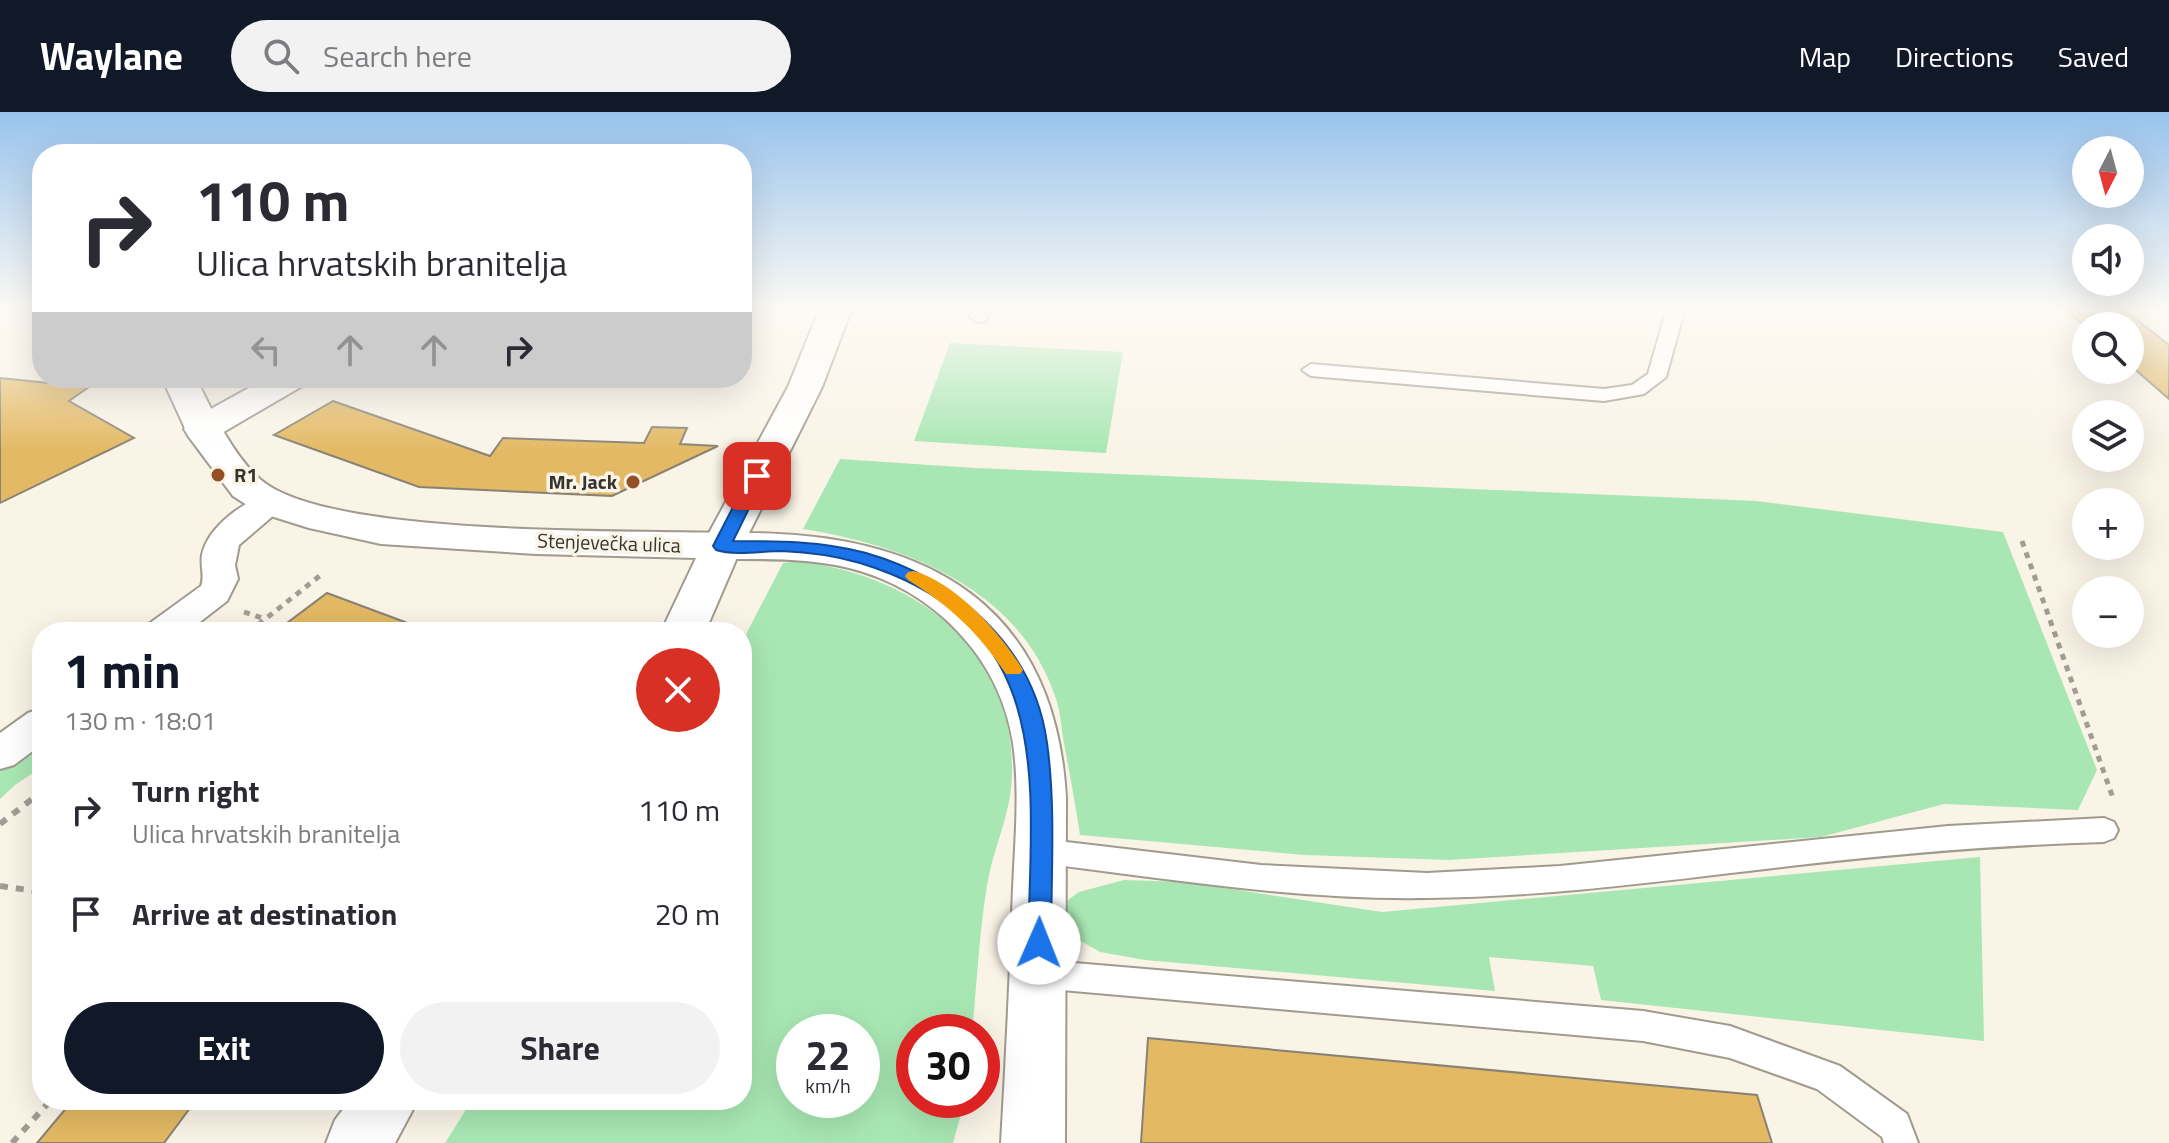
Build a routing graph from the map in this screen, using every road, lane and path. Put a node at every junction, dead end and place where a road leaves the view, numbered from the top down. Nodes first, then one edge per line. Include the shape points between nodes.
1 (817, 356) edge
2 (1663, 356) edge
3 (1311, 370) dead end
4 (184, 388) edge
5 (274, 388) edge
6 (202, 429) junction
7 (272, 503) junction
8 (2022, 541) dead end
9 (722, 546) junction
10 (322, 574) dead end
11 (176, 622) edge
12 (262, 622) edge
13 (688, 622) edge
14 (32, 730) edge
15 (0, 754) edge
16 (32, 800) edge
17 (0, 824) edge
18 (2104, 830) joint
19 (1041, 851) junction
20 (0, 886) edge
21 (32, 891) edge
22 (1039, 974) junction
23 (42, 1110) edge
24 (380, 1110) edge
25 (12, 1143) edge
26 (358, 1143) edge
27 (1033, 1143) edge
28 (1901, 1143) edge

1 - 9 street
2 - 3 lane via 1657,377 1637,390 1604,395
4 - 6 street, Stenjevečka ulica
5 - 6 street
6 - 7 street, Stenjevečka ulica via 247,488
7 - 9 street, Stenjevečka ulica via 381,531
7 - 11 street via 221,543 221,579 215,593
8 - 18 path via 2114,796
9 - 13 street
9 - 19 street, Stenjevečka ulica via 787,546 861,557 914,576 991,636 1025,694 1037,742
10 - 12 path
14 - 15 street
16 - 17 path
18 - 19 lane via 2010,831 1481,885 1361,886
19 - 22 street, Stenjevečka ulica
20 - 21 path
22 - 27 street, Stenjevečka ulica
22 - 28 lane via 1643,1026 1730,1042 1828,1077 1895,1126
23 - 25 path
24 - 26 street

